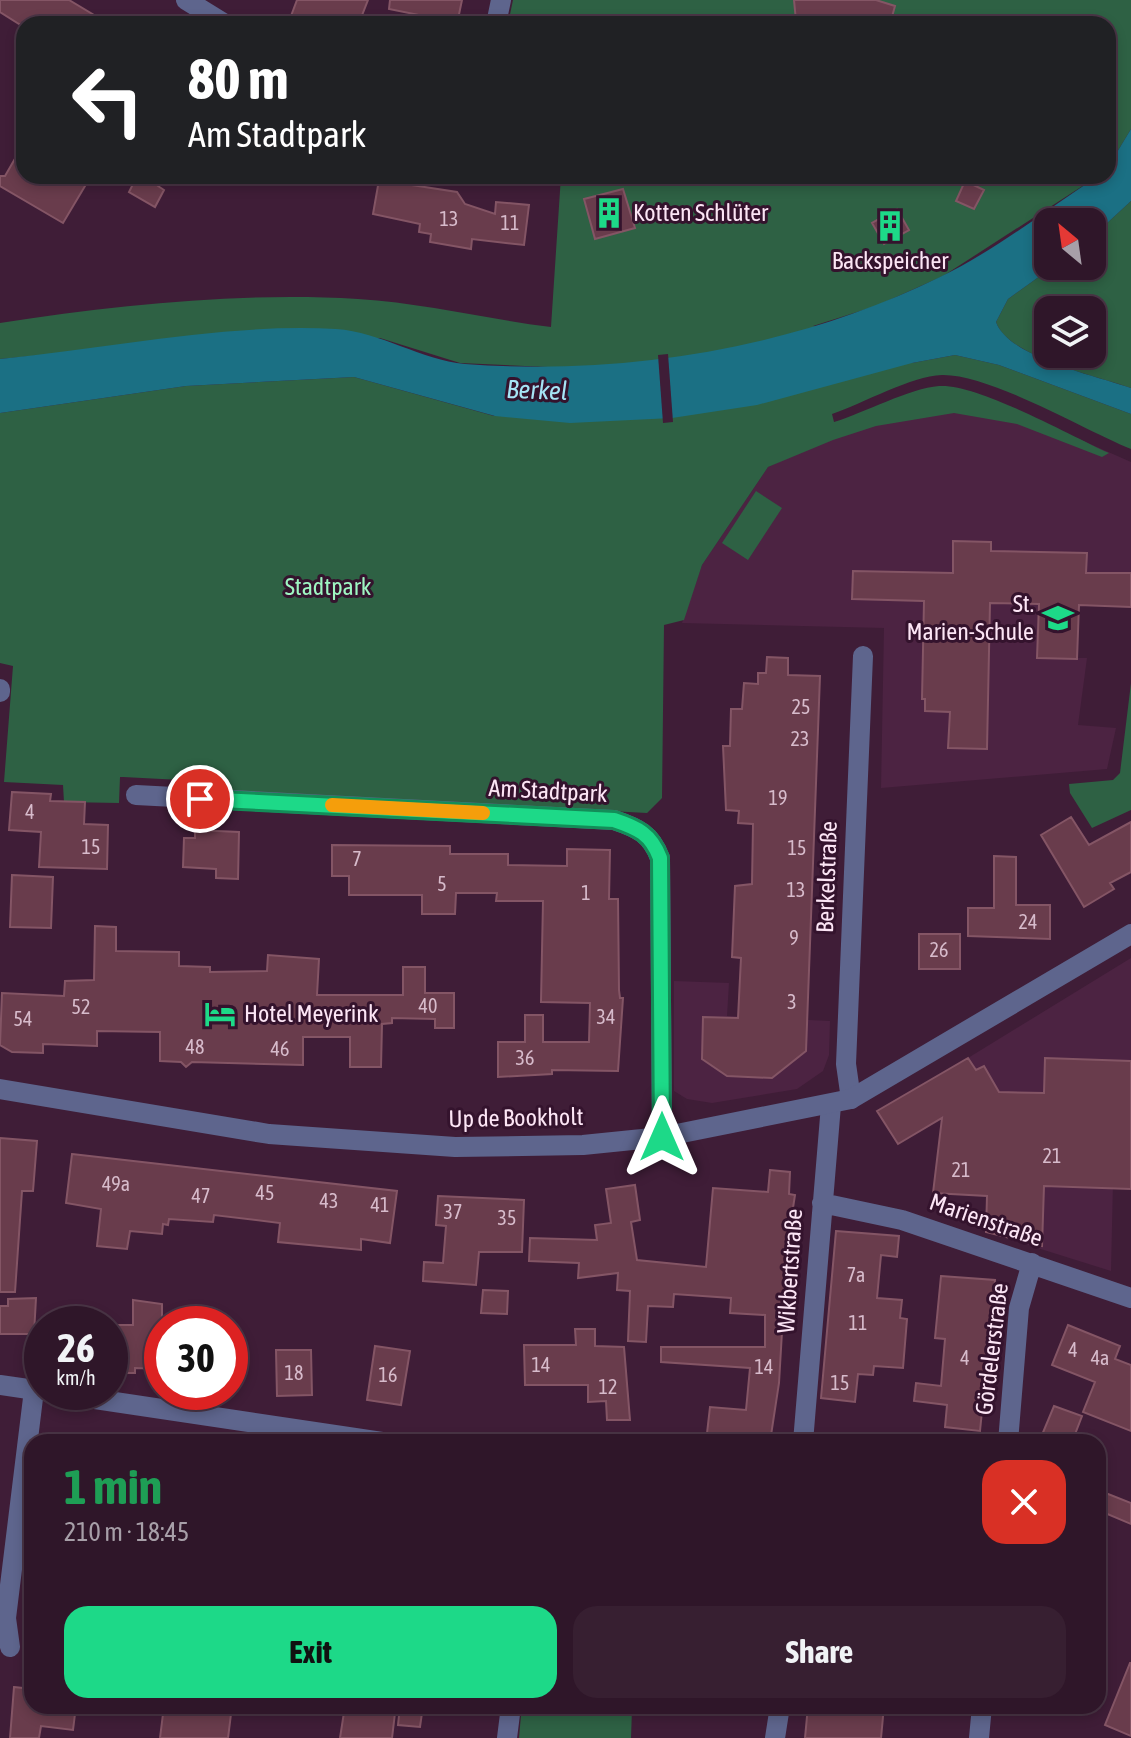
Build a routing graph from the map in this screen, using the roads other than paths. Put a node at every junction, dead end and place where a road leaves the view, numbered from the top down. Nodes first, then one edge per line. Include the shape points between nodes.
1 (186, 0) edge
2 (212, 16) edge
3 (863, 656) dead end
4 (136, 795) dead end
5 (1131, 934) edge
6 (0, 1089) edge
7 (851, 1099) junction
8 (831, 1105) junction
9 (662, 1137) junction
10 (822, 1203) junction
11 (1032, 1263) junction
12 (1131, 1298) edge
13 (0, 1385) edge
14 (24, 1389) edge
15 (128, 1407) edge
16 (38, 1410) edge
17 (34, 1434) edge
18 (281, 1434) edge
19 (804, 1434) edge
20 (1009, 1434) edge
21 (24, 1501) edge
22 (10, 1647) dead end
23 (510, 1714) edge
24 (779, 1714) edge
25 (981, 1714) edge
26 (507, 1738) edge
27 (775, 1738) edge
28 (979, 1738) edge

1 - 2 street
3 - 7 street, Berkelstraße via 846,1064
4 - 9 street, Am Stadtpark via 614,820 636,827 653,839 660,858
5 - 7 street, Up de Bookholt
6 - 9 street, Up de Bookholt via 284,1135 455,1147 583,1145
7 - 8 street, Up de Bookholt
8 - 9 street, Up de Bookholt
8 - 10 street, Wikbertstraße
10 - 11 street, Marienstraße via 902,1220
10 - 19 street, Wikbertstraße
11 - 12 street, Marienstraße
11 - 20 street, Gördelerstraße via 1019,1308
13 - 14 street
15 - 18 street
16 - 17 street
21 - 22 street via 6,1618
23 - 26 street
24 - 27 street
25 - 28 street

